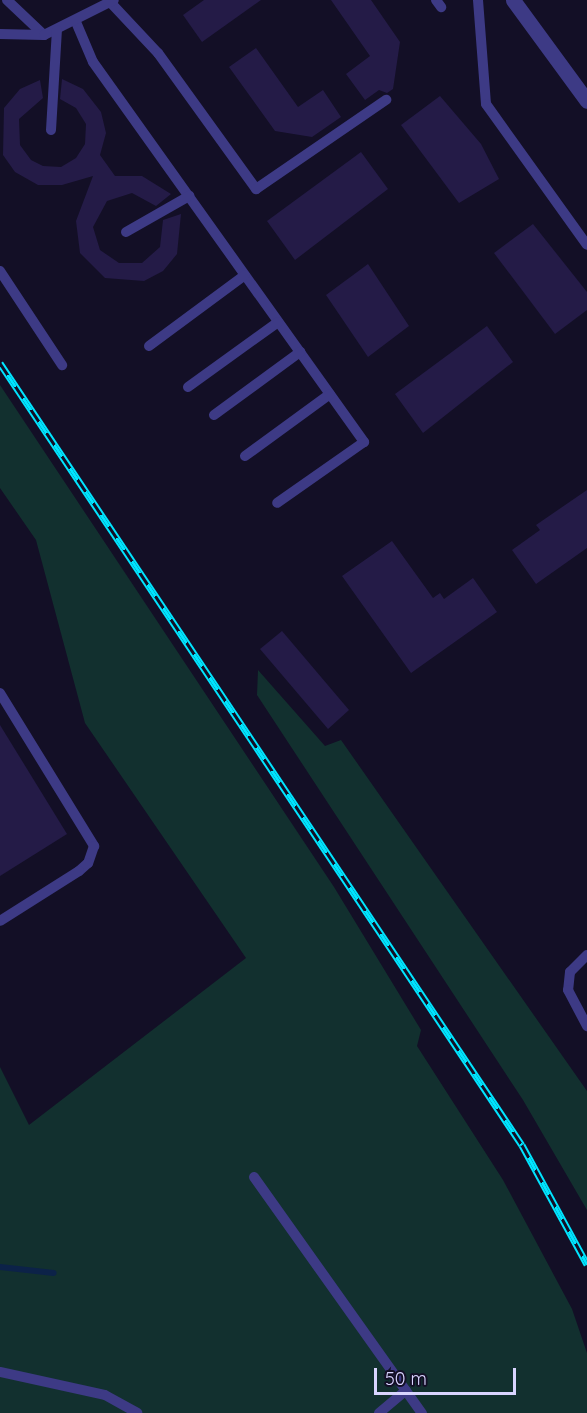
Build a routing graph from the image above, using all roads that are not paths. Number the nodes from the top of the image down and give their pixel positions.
1 (7, 0) edge
2 (478, 0) edge
3 (513, 0) edge
4 (113, 1) edge
5 (76, 22) junction
6 (57, 30) junction
7 (0, 34) edge
8 (44, 35) junction
9 (386, 100) dead end
10 (587, 101) edge
11 (51, 130) dead end
12 (189, 196) junction
13 (126, 232) dead end
14 (587, 245) edge
15 (0, 271) edge
16 (245, 275) junction
17 (278, 322) junction
18 (149, 346) dead end
19 (300, 352) junction
20 (62, 365) dead end
21 (188, 387) dead end
22 (330, 394) junction
23 (214, 415) dead end
24 (245, 456) dead end
25 (277, 503) dead end
26 (0, 693) edge
27 (0, 921) edge
28 (587, 955) edge
29 (587, 1026) edge
30 (254, 1177) dead end
31 (0, 1372) edge
32 (406, 1390) junction
33 (137, 1413) edge
34 (379, 1413) edge
35 (422, 1413) edge

1 - 8 lane
2 - 14 lane
3 - 10 street
4 - 5 lane
4 - 9 lane
5 - 6 lane
5 - 12 lane
6 - 8 lane
6 - 11 lane
7 - 8 lane
12 - 13 lane
12 - 16 lane
15 - 20 lane
16 - 17 lane
16 - 18 lane
17 - 19 lane
17 - 21 lane
19 - 22 lane
19 - 23 lane
22 - 24 lane
22 - 25 lane
26 - 27 lane
28 - 29 lane
30 - 32 lane
31 - 33 lane
32 - 34 lane
32 - 35 lane

